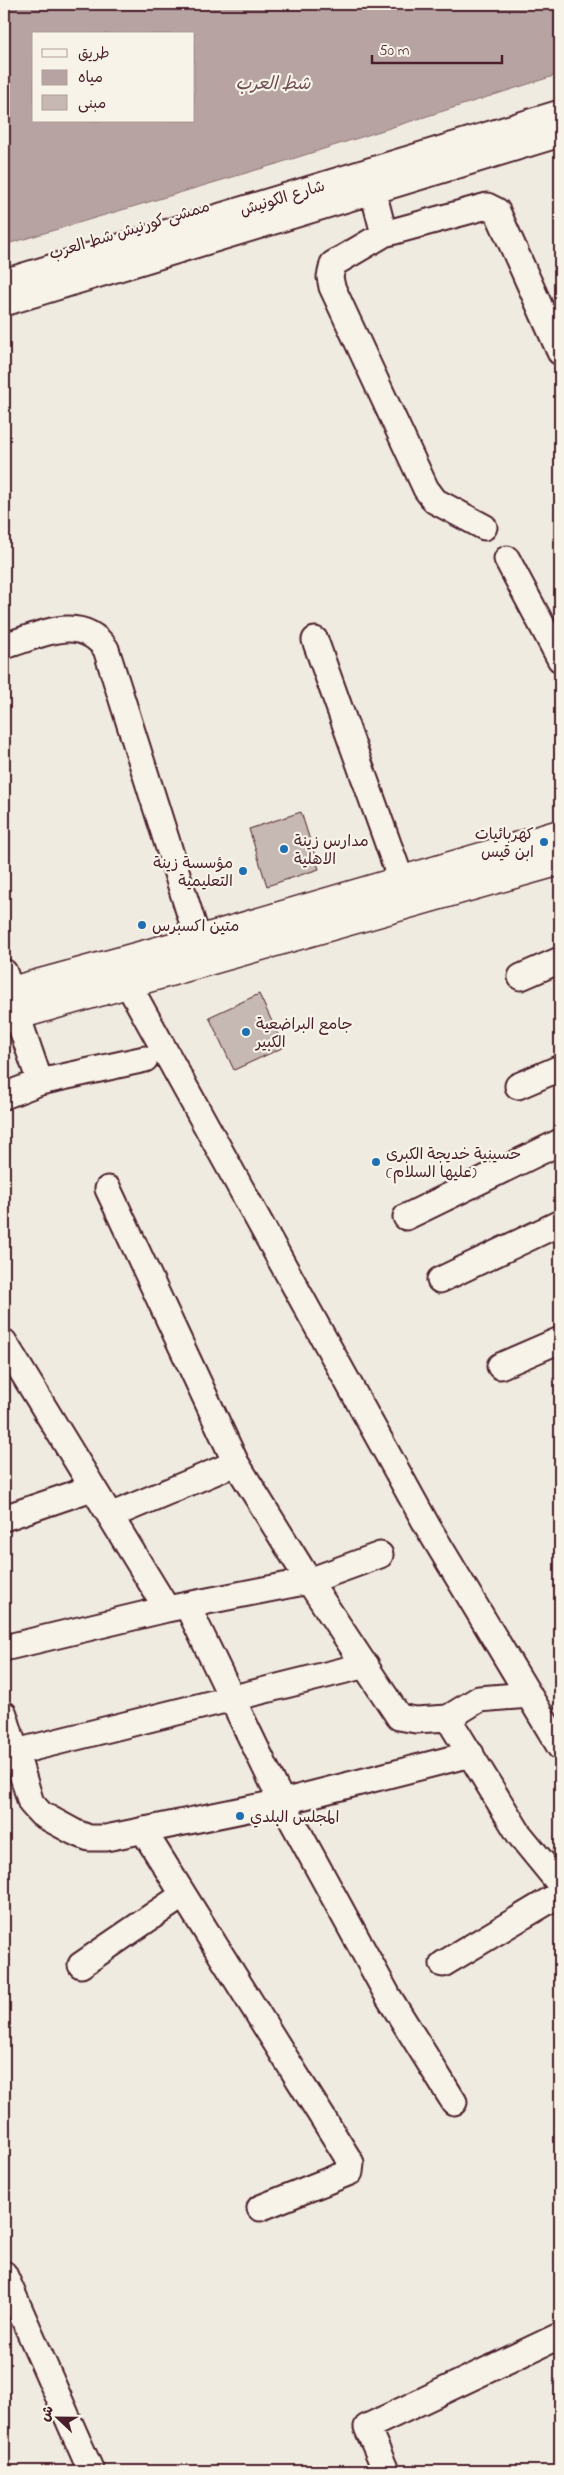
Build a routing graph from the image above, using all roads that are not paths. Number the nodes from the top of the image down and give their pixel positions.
1 (560, 112) edge
2 (514, 113) dead end
3 (560, 134) edge
4 (370, 181) junction
5 (384, 234) junction
6 (4, 267) edge
7 (4, 282) edge
8 (4, 303) edge
9 (560, 352) edge
10 (484, 527) dead end
11 (507, 559) dead end
12 (315, 640) dead end
13 (4, 646) edge
14 (560, 659) edge
15 (560, 834) edge
16 (560, 860) edge
17 (401, 880) junction
18 (198, 940) junction
19 (560, 960) edge
20 (521, 977) dead end
21 (128, 984) junction
22 (8, 998) edge
23 (145, 1059) dead end
24 (560, 1068) edge
25 (40, 1082) junction
26 (518, 1086) dead end
27 (4, 1096) edge
28 (560, 1142) edge
29 (108, 1189) dead end
30 (406, 1217) dead end
31 (560, 1223) edge
32 (440, 1280) dead end
33 (560, 1340) edge
34 (4, 1342) edge
35 (500, 1366) dead end
36 (236, 1462) junction
37 (92, 1488) junction
38 (110, 1516) junction
39 (4, 1518) edge
40 (380, 1555) dead end
41 (309, 1581) junction
42 (177, 1607) junction
43 (4, 1648) edge
44 (366, 1665) junction
45 (529, 1695) junction
46 (232, 1697) junction
47 (4, 1714) edge
48 (448, 1718) junction
49 (560, 1747) edge
50 (16, 1752) junction
51 (471, 1754) junction
52 (282, 1802) junction
53 (143, 1830) junction
54 (560, 1884) edge
55 (182, 1894) junction
56 (560, 1894) edge
57 (443, 1964) dead end
58 (81, 1965) dead end
59 (454, 2102) dead end
60 (260, 2208) dead end
61 (4, 2274) edge
62 (559, 2336) edge
63 (91, 2471) edge
64 (386, 2471) edge

1 - 4 street, شارع الكونيش
2 - 6 street, ممشى كورنيش شط العرب
3 - 4 street, شارع الكونيش
4 - 5 street
4 - 7 street, شارع الكونيش
4 - 8 street, شارع الكونيش
5 - 9 street
5 - 10 street
11 - 14 street
12 - 17 street
13 - 18 street
15 - 17 main road
16 - 21 main road
17 - 18 main road
18 - 22 main road
19 - 20 street
21 - 22 main road
21 - 45 street
22 - 25 street
23 - 25 street
24 - 26 street
25 - 27 street
28 - 30 street
29 - 36 street
31 - 32 street
33 - 35 street
34 - 37 street
36 - 38 street
36 - 41 street
37 - 38 street
37 - 39 street
38 - 42 street
40 - 41 street
41 - 42 street
41 - 44 street
42 - 43 street
42 - 46 street
44 - 46 street
44 - 48 street
45 - 48 street
45 - 49 street
46 - 50 street
46 - 52 street
47 - 50 street
48 - 51 street
50 - 53 street
51 - 52 street
51 - 54 street
52 - 53 street
52 - 59 street
53 - 55 street
55 - 58 street
55 - 60 street
56 - 57 street
61 - 63 street
62 - 64 street

